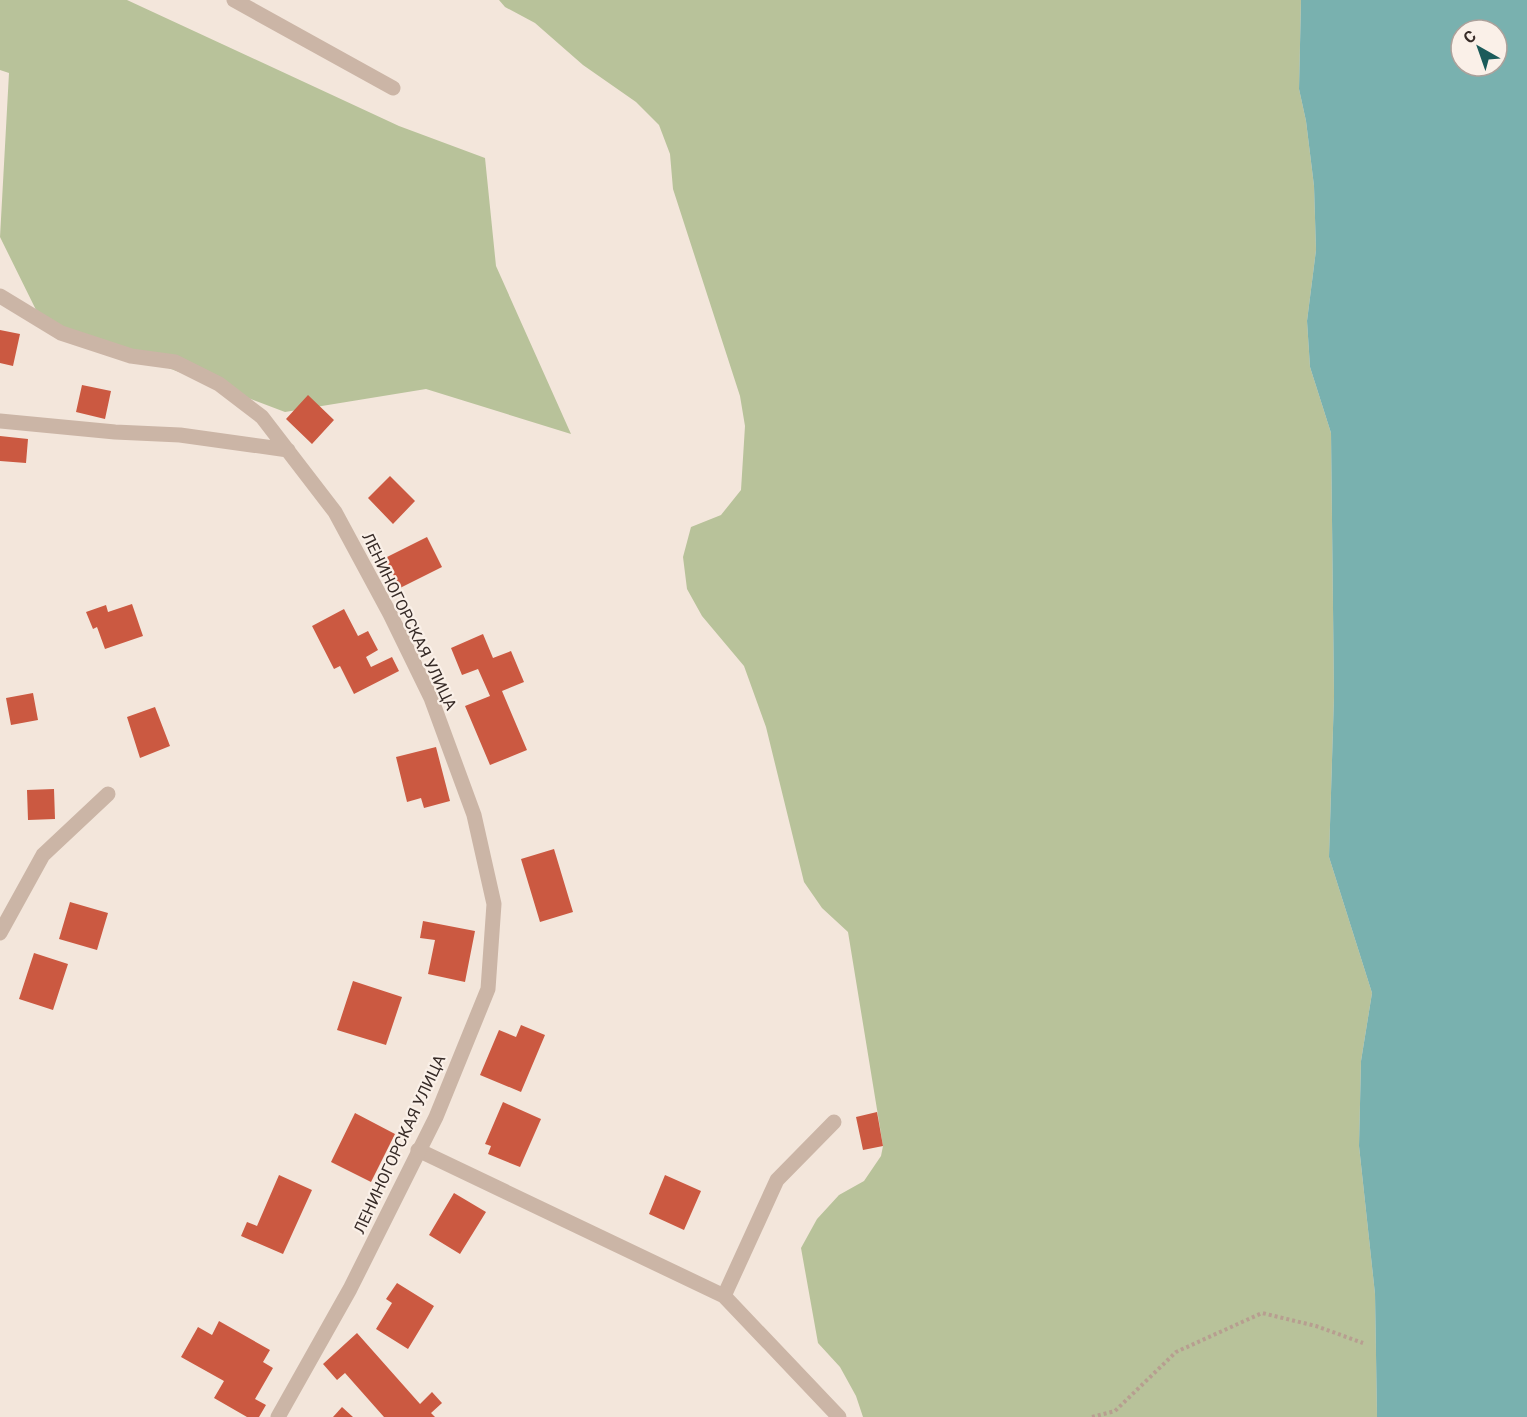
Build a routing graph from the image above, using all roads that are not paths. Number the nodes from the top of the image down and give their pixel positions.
1 (234, 0) edge
2 (393, 88) dead end
3 (0, 296) edge
4 (0, 422) edge
5 (288, 450) junction
6 (108, 794) dead end
7 (0, 933) edge
8 (834, 1122) dead end
9 (418, 1150) junction
10 (724, 1296) junction
11 (278, 1417) edge
12 (839, 1417) edge

1 - 2 street
3 - 5 street, ЛЕНИНОГОРСКАЯ УЛИЦА
4 - 5 street
5 - 9 street, ЛЕНИНОГОРСКАЯ УЛИЦА
6 - 7 street
8 - 10 street
9 - 10 street
9 - 11 street, ЛЕНИНОГОРСКАЯ УЛИЦА
10 - 12 street

